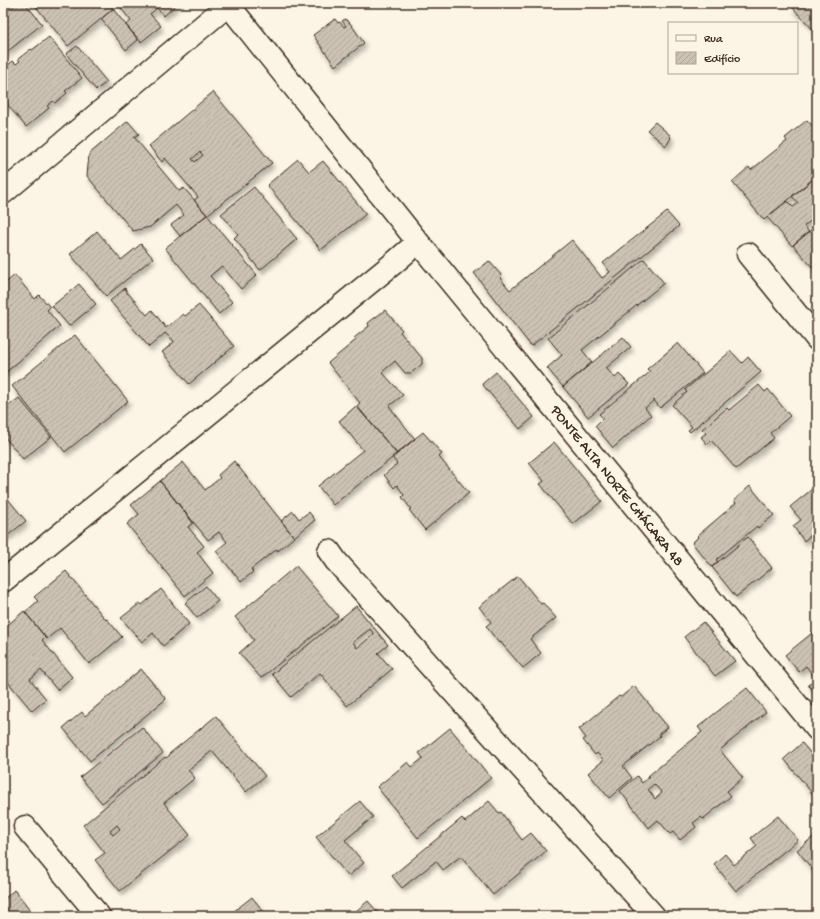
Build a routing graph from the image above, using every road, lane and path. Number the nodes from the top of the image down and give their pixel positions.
1 (227, 4) edge
2 (3, 193) edge
3 (418, 242) junction
4 (748, 254) dead end
5 (817, 339) edge
6 (329, 550) dead end
7 (3, 581) edge
8 (817, 729) edge
9 (25, 827) dead end
10 (99, 916) edge
11 (654, 916) edge

1 - 2 street
1 - 3 street, PONTE ALTA NORTE CHÁCARA 48
3 - 7 street
3 - 8 street, PONTE ALTA NORTE CHÁCARA 48
4 - 5 street
6 - 11 street
9 - 10 street

